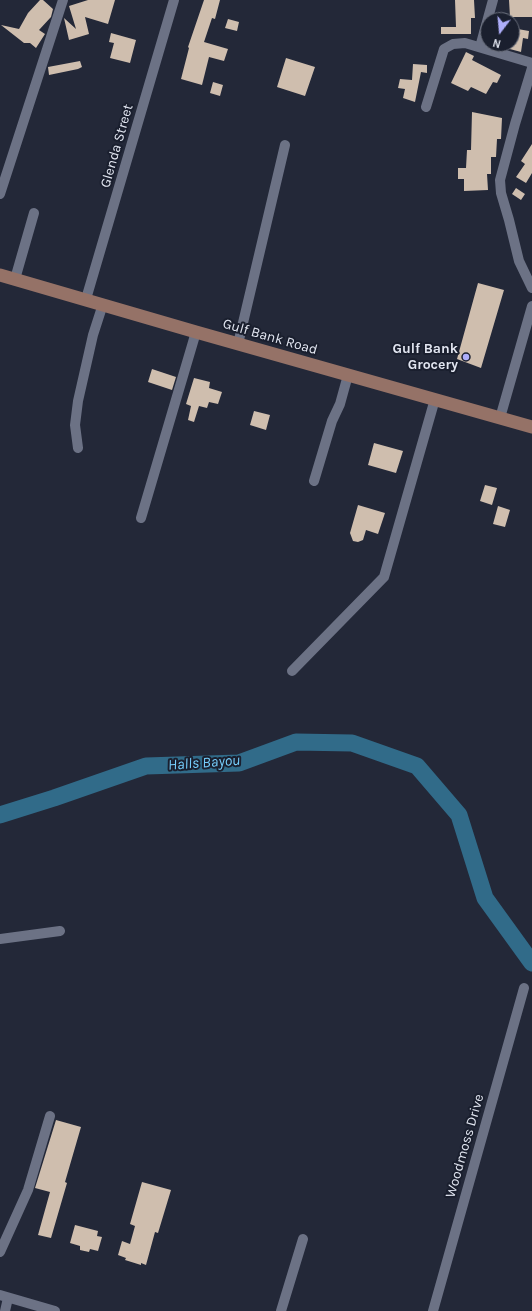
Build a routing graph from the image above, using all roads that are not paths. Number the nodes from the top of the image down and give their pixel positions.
1 (63, 0) edge
2 (174, 0) edge
3 (493, 0) edge
4 (490, 12) edge
5 (480, 47) edge
6 (496, 52) edge
7 (532, 63) edge
8 (532, 68) edge
9 (426, 107) dead end
10 (285, 145) dead end
11 (0, 194) edge
12 (34, 213) dead end
13 (0, 275) edge
14 (15, 279) junction
15 (532, 288) edge
16 (86, 299) junction
17 (103, 304) junction
18 (532, 306) edge
19 (196, 332) junction
20 (238, 344) junction
21 (348, 375) junction
22 (435, 400) junction
23 (500, 418) junction
24 (532, 427) edge
25 (78, 448) dead end
26 (314, 481) dead end
27 (141, 518) dead end
28 (292, 672) dead end
29 (60, 931) dead end
30 (0, 939) edge
31 (524, 988) dead end
32 (50, 1116) dead end
33 (303, 1239) dead end
34 (0, 1252) edge
35 (4, 1297) edge
36 (5, 1311) edge
37 (55, 1311) edge
38 (281, 1311) edge
39 (433, 1311) edge

1 - 11 street
2 - 16 street, Glenda Street
3 - 4 street
5 - 9 street
6 - 7 street
8 - 15 street
10 - 20 street
12 - 14 street
13 - 14 main road, Gulf Bank Road
14 - 16 main road, Gulf Bank Road
16 - 17 main road, Gulf Bank Road
17 - 19 main road, Gulf Bank Road
17 - 25 street
18 - 23 street
19 - 20 main road, Gulf Bank Road
19 - 27 street
20 - 21 main road, Gulf Bank Road
21 - 22 main road, Gulf Bank Road
21 - 26 street
22 - 23 main road, Gulf Bank Road
22 - 28 street
23 - 24 main road, Gulf Bank Road
29 - 30 street
31 - 39 street, Woodmoss Drive
32 - 34 street
33 - 38 street
35 - 36 street
35 - 37 street

